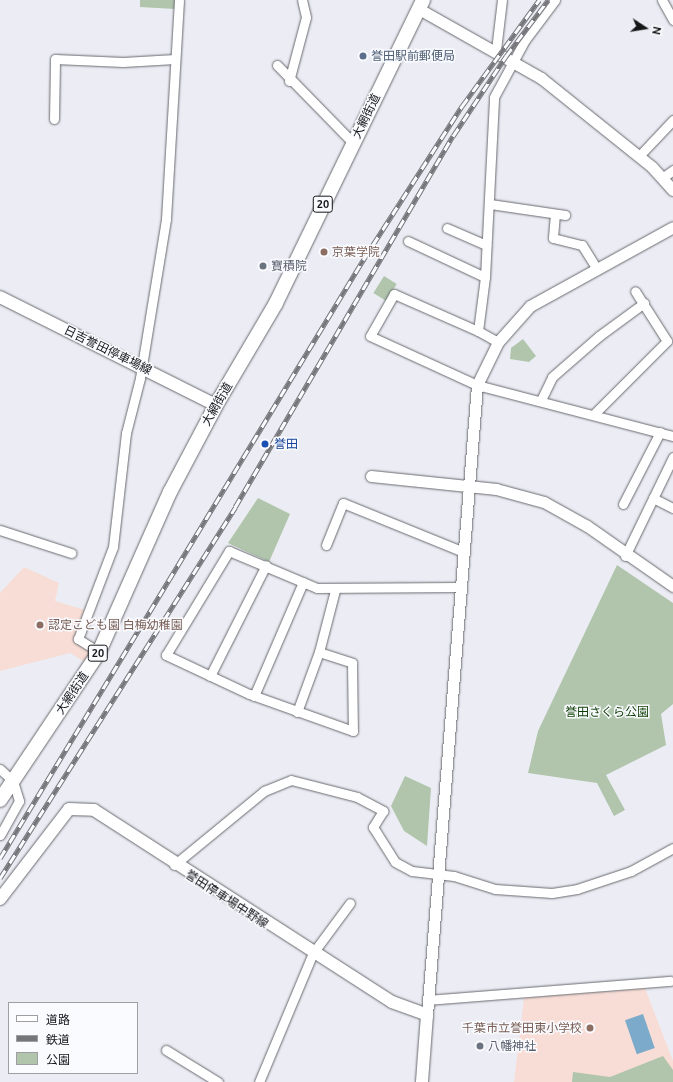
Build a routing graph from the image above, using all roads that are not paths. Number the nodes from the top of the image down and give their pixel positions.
1 (179, 0) edge
2 (302, 0) edge
3 (502, 0) edge
4 (555, 0) edge
5 (662, 0) edge
6 (421, 4) edge
7 (673, 20) edge
8 (496, 50) junction
9 (175, 59) junction
10 (514, 60) junction
11 (277, 65) dead end
12 (289, 81) junction
13 (54, 119) dead end
14 (673, 120) edge
15 (352, 144) junction
16 (638, 156) junction
17 (673, 170) edge
18 (662, 178) junction
19 (673, 190) edge
20 (490, 204) junction
21 (555, 214) junction
22 (565, 215) dead end
23 (673, 227) edge
24 (447, 228) dead end
25 (408, 241) dead end
26 (486, 244) junction
27 (596, 267) junction
28 (485, 277) junction
29 (635, 291) dead end
30 (0, 297) edge
31 (644, 304) junction
32 (478, 331) junction
33 (498, 342) junction
34 (141, 366) junction
35 (477, 385) junction
36 (541, 400) junction
37 (216, 405) junction
38 (595, 414) junction
39 (660, 432) junction
40 (672, 434) edge
41 (673, 457) edge
42 (371, 476) dead end
43 (468, 486) junction
44 (653, 498) junction
45 (624, 504) dead end
46 (673, 508) edge
47 (0, 530) edge
48 (326, 545) dead end
49 (461, 551) junction
50 (71, 553) dead end
51 (625, 556) junction
52 (266, 565) junction
53 (303, 582) junction
54 (673, 586) edge
55 (459, 587) junction
56 (335, 590) junction
57 (99, 652) junction
58 (319, 652) junction
59 (210, 676) junction
60 (254, 696) junction
61 (297, 712) junction
62 (0, 770) edge
63 (13, 781) junction
64 (0, 800) edge
65 (0, 835) edge
66 (673, 848) edge
67 (174, 865) junction
68 (439, 872) junction
69 (0, 899) edge
70 (350, 903) dead end
71 (313, 953) junction
72 (670, 981) dead end
73 (428, 1000) junction
74 (427, 1015) junction
75 (166, 1050) dead end
76 (218, 1082) edge
77 (259, 1082) edge
78 (422, 1082) edge

1 - 9 street
2 - 12 street
3 - 8 street
4 - 10 street
5 - 7 street
6 - 8 street
6 - 15 main road, 大網街道 / 20
8 - 10 street
9 - 13 street
9 - 34 street
10 - 16 street
10 - 20 street
11 - 12 street
12 - 15 street
14 - 16 street
15 - 37 main road, 大網街道 / 20
16 - 18 street
17 - 18 street
18 - 19 street
20 - 21 street
20 - 26 street
21 - 22 street
21 - 27 street
23 - 27 street
24 - 26 street
25 - 28 street
26 - 28 street
27 - 33 street
28 - 32 street
29 - 31 street
30 - 34 main road, 日吉誉田停車場線
31 - 36 street
31 - 38 street
32 - 33 street
32 - 35 street
33 - 35 street
34 - 37 main road, 日吉誉田停車場線
34 - 57 street
35 - 36 street
35 - 43 street
36 - 38 street
37 - 57 main road, 大網街道 / 20
38 - 39 street
39 - 40 street
39 - 45 street
41 - 44 street
42 - 43 street
43 - 49 street
43 - 51 street
44 - 46 street
44 - 51 street
47 - 50 street
48 - 49 street
49 - 55 street
51 - 54 street
52 - 53 street
52 - 59 street
52 - 59 street
53 - 56 street
53 - 60 street
55 - 56 street
55 - 68 street
56 - 58 street
57 - 63 main road, 大網街道 / 20
58 - 61 street
58 - 61 street
59 - 60 street
60 - 61 street
62 - 63 street
63 - 64 main road, 大網街道 / 20
63 - 65 street
66 - 68 street
67 - 68 street
67 - 69 main road, 誉田停車場中野線
67 - 71 main road, 誉田停車場中野線
68 - 73 street
70 - 71 street
71 - 74 main road, 誉田停車場中野線
71 - 77 street
72 - 73 street
73 - 74 street
74 - 78 main road
75 - 76 street

